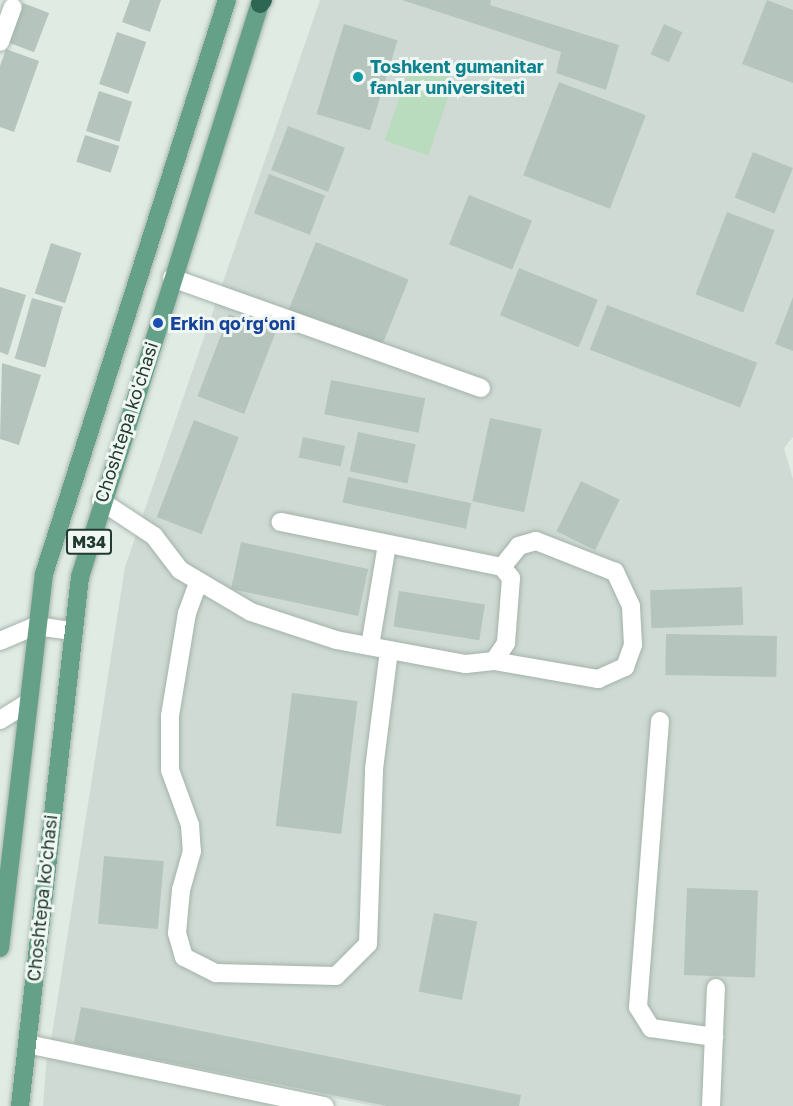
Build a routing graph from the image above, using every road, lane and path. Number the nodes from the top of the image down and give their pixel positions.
1 (227, 0) edge
2 (261, 1) edge
3 (13, 7) dead end
4 (0, 42) edge
5 (172, 278) junction
6 (481, 388) dead end
7 (101, 501) junction
8 (281, 522) dead end
9 (387, 544) junction
10 (502, 567) junction
11 (198, 583) junction
12 (36, 626) junction
13 (71, 631) junction
14 (0, 641) edge
15 (370, 646) junction
16 (389, 650) junction
17 (494, 661) junction
18 (27, 702) junction
19 (0, 720) edge
20 (660, 721) dead end
21 (0, 948) edge
22 (716, 988) dead end
23 (714, 1037) junction
24 (27, 1044) junction
25 (20, 1106) edge
26 (325, 1106) edge
27 (711, 1106) edge

1 - 12 main road, Choshtepa ko'chasi / M34
2 - 5 main road, Choshtepa ko'chasi / M34
3 - 4 street
5 - 6 street
5 - 7 main road, Choshtepa ko'chasi / M34
7 - 11 street
7 - 13 main road, Choshtepa ko'chasi / M34
8 - 9 street
9 - 10 street
9 - 15 street
10 - 17 street
10 - 17 street
11 - 15 street
11 - 16 street
12 - 13 street
12 - 14 street
12 - 18 main road, Choshtepa ko'chasi / M34
13 - 24 main road, Choshtepa ko'chasi / M34
15 - 16 street
16 - 17 street
18 - 19 street
18 - 21 main road, Choshtepa ko'chasi / M34
20 - 23 street
22 - 23 street
23 - 27 street
24 - 25 main road, Choshtepa ko'chasi / M34
24 - 26 street

